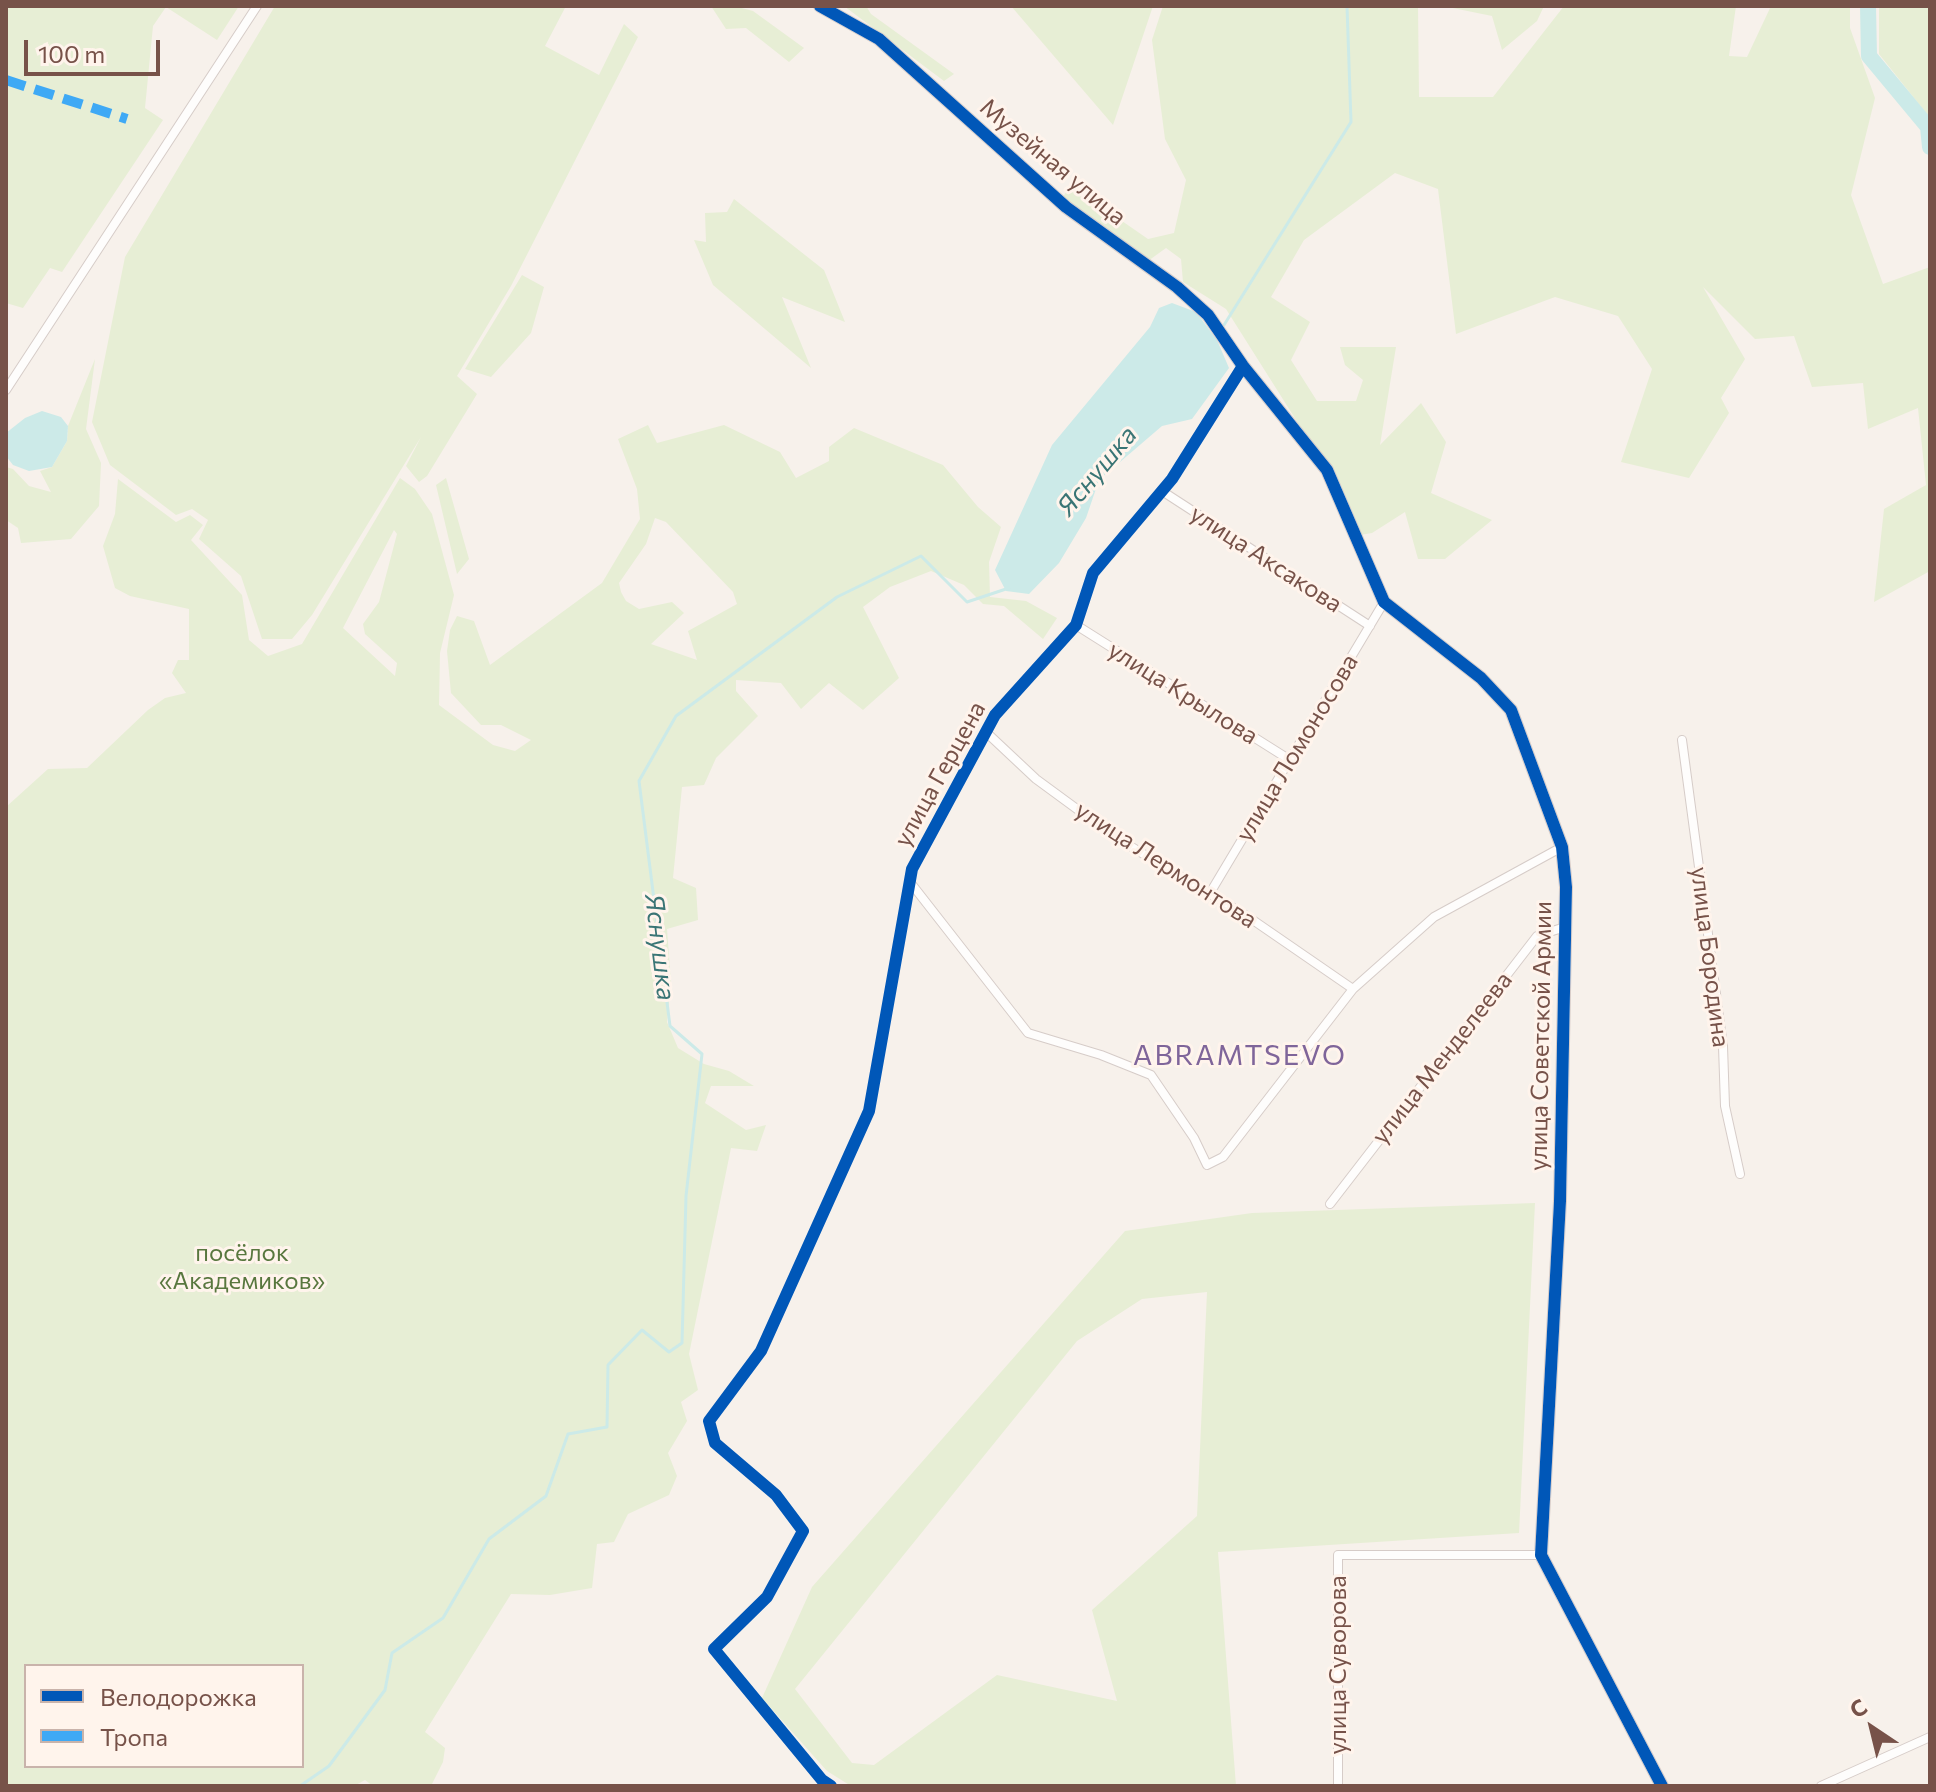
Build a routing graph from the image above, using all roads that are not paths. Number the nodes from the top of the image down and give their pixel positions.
1 (257, 6) edge
2 (820, 6) edge
3 (1243, 366) junction
4 (6, 390) edge
5 (1162, 491) junction
6 (1384, 602) junction
7 (1076, 625) junction
8 (1370, 626) junction
9 (987, 733) junction
10 (1682, 740) dead end
11 (1290, 760) junction
12 (1562, 847) junction
13 (910, 882) junction
14 (1210, 893) junction
15 (1565, 927) junction
16 (1353, 989) junction
17 (1740, 1174) dead end
18 (1330, 1204) dead end
19 (1541, 1555) junction
20 (1930, 1737) edge
21 (831, 1786) edge
22 (1338, 1786) edge
23 (1662, 1786) edge
24 (1821, 1786) edge

1 - 4 street
2 - 3 street, Музейная улица
3 - 5 street, улица Герцена
3 - 6 street, улица Советской Армии
5 - 7 street, улица Герцена
5 - 8 street, улица Аксакова
6 - 8 street, улица Ломоносова
6 - 12 street, улица Советской Армии
7 - 9 street, улица Герцена
7 - 11 street, улица Крылова
8 - 11 street, улица Ломоносова
9 - 13 street, улица Герцена
9 - 14 street, улица Лермонтова
10 - 17 street, улица Бородина
11 - 14 street, улица Ломоносова
12 - 15 street, улица Советской Армии
12 - 16 street
13 - 16 street
13 - 21 street, улица Герцена
14 - 16 street, улица Лермонтова
15 - 18 street, улица Менделеева
15 - 19 street, улица Советской Армии
19 - 22 street, улица Суворова
19 - 23 street
20 - 24 street

